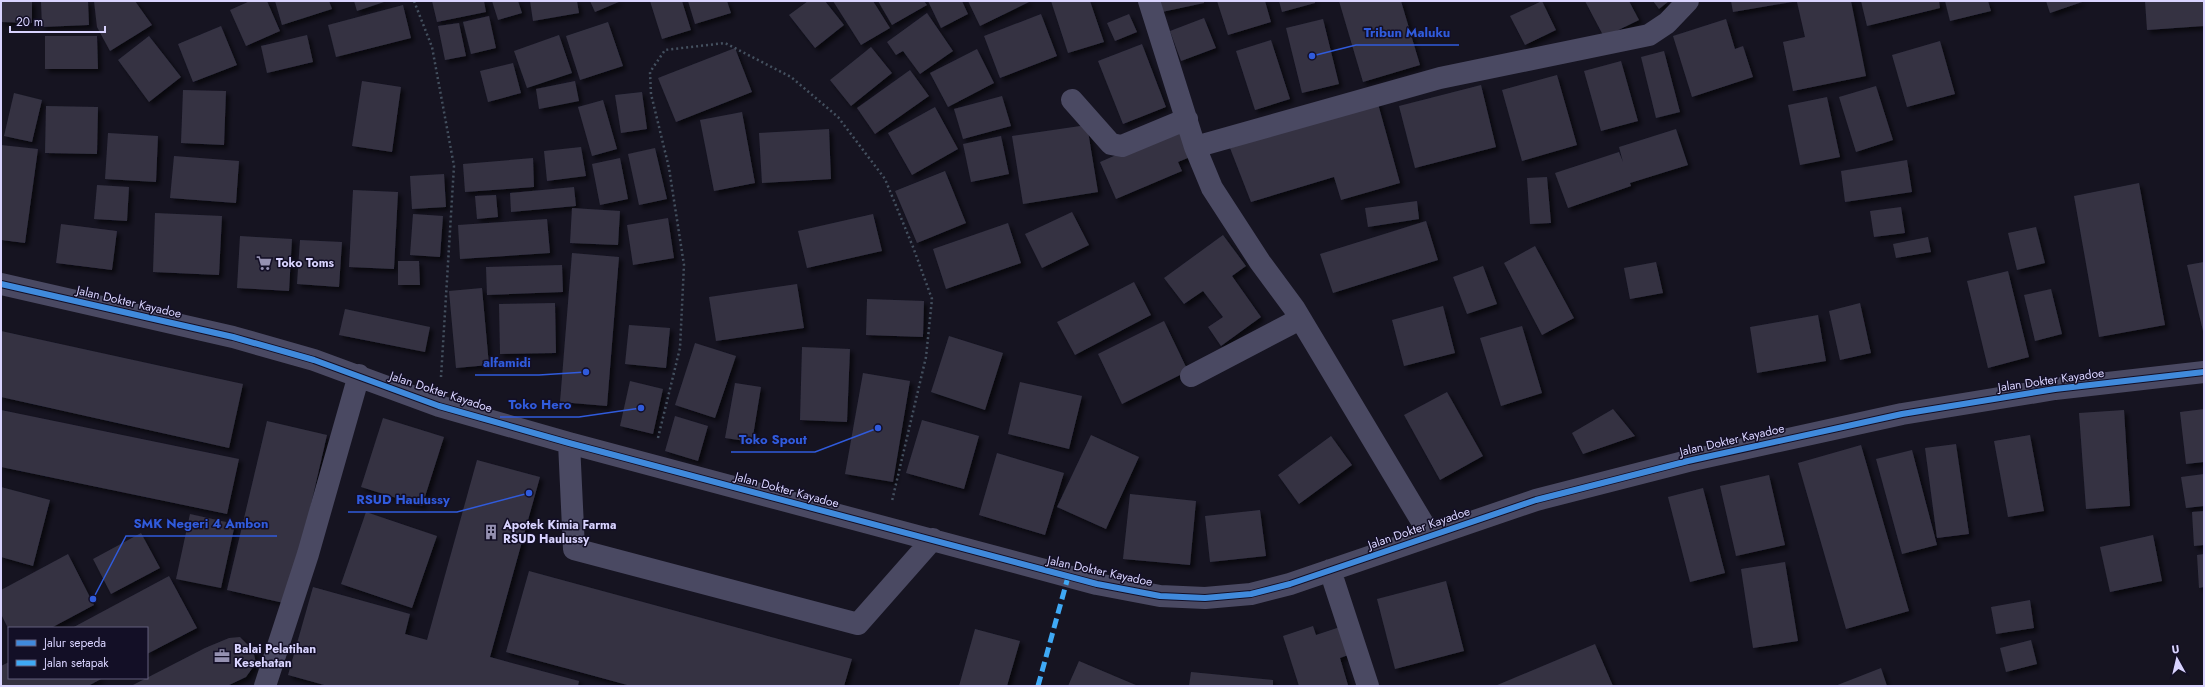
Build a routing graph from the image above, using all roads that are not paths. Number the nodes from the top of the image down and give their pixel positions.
1 (1149, 1) edge
2 (1688, 1) edge
3 (1072, 100) dead end
4 (1187, 119) junction
5 (1195, 147) junction
6 (1, 284) edge
7 (1300, 319) junction
8 (2204, 372) edge
9 (359, 375) junction
10 (1191, 376) dead end
11 (569, 443) junction
12 (1430, 535) junction
13 (933, 539) junction
14 (1330, 570) junction
15 (265, 686) edge
16 (1368, 686) edge

1 - 4 street
2 - 5 street
3 - 4 street
4 - 5 street
5 - 7 street
6 - 9 street, Jalan Dokter Kayadoe
7 - 10 street
7 - 12 street
8 - 12 street, Jalan Dokter Kayadoe
9 - 11 street, Jalan Dokter Kayadoe
9 - 15 street
11 - 13 street, Jalan Dokter Kayadoe
11 - 13 street
12 - 14 street, Jalan Dokter Kayadoe
13 - 14 street, Jalan Dokter Kayadoe
14 - 16 street

